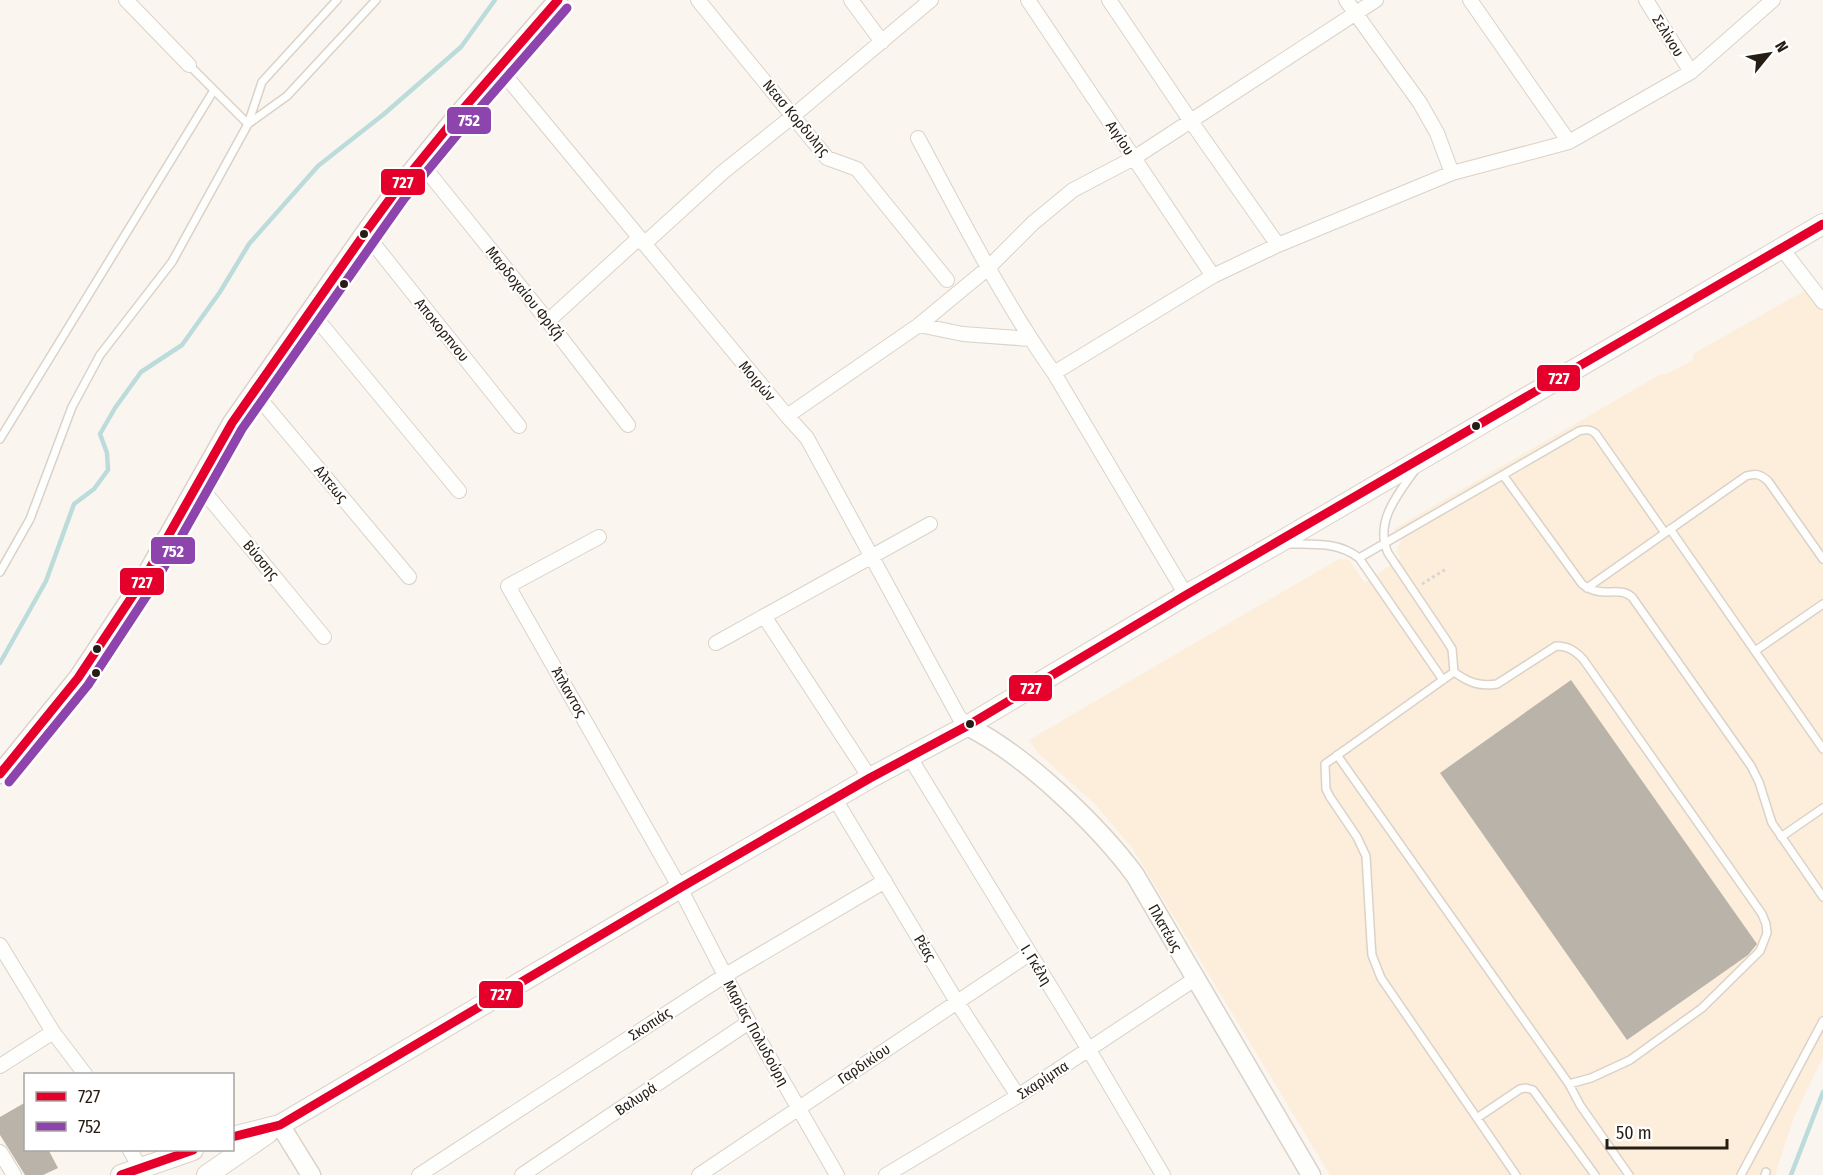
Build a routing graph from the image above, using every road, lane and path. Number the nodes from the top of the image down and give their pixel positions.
1 (126, 0) edge
2 (337, 0) edge
3 (376, 0) edge
4 (558, 0) edge
5 (698, 0) edge
6 (851, 0) edge
7 (931, 0) edge
8 (1028, 0) edge
9 (1109, 0) edge
10 (1346, 0) edge
11 (1376, 0) edge
12 (1470, 0) edge
13 (1646, 0) edge
14 (1773, 0) edge
15 (1354, 12) junction
16 (882, 42) junction
17 (189, 65) joint
18 (499, 68) junction
19 (1691, 72) junction
20 (213, 90) junction
21 (793, 116) junction
22 (1190, 120) junction
23 (248, 124) junction
24 (918, 138) dead end
25 (1569, 142) junction
26 (1134, 158) junction
27 (420, 162) junction
28 (1452, 173) junction
29 (1823, 224) edge
30 (365, 233) junction
31 (642, 241) junction
32 (1278, 245) junction
33 (1783, 250) junction
34 (988, 268) junction
35 (1213, 276) junction
36 (947, 280) dead end
37 (1823, 302) edge
38 (311, 312) junction
39 (548, 321) junction
40 (919, 326) junction
41 (1030, 339) junction
42 (1054, 373) junction
43 (254, 392) junction
44 (787, 416) junction
45 (628, 425) dead end
46 (519, 426) dead end
47 (0, 439) edge
48 (1424, 457) junction
49 (1503, 475) junction
50 (197, 483) junction
51 (459, 491) dead end
52 (930, 524) dead end
53 (1667, 531) junction
54 (599, 537) dead end
55 (1278, 543) junction
56 (1383, 544) junction
57 (871, 556) junction
58 (1359, 558) junction
59 (1823, 559) edge
60 (1446, 569) dead end
61 (0, 572) edge
62 (409, 577) dead end
63 (1587, 588) junction
64 (1412, 589) junction
65 (1186, 595) junction
66 (1823, 604) edge
67 (764, 616) junction
68 (324, 637) dead end
69 (717, 644) dead end
70 (1755, 651) junction
71 (1454, 672) junction
72 (1443, 680) junction
73 (967, 726) junction
74 (1823, 749) edge
75 (1337, 755) junction
76 (909, 756) junction
77 (0, 774) edge
78 (870, 778) junction
79 (835, 799) junction
80 (1823, 808) edge
81 (1782, 837) junction
82 (885, 881) junction
83 (680, 888) junction
84 (1823, 897) edge
85 (0, 945) edge
86 (1029, 954) junction
87 (724, 976) junction
88 (1196, 979) junction
89 (957, 1002) junction
90 (1823, 1021) edge
91 (749, 1022) junction
92 (53, 1032) junction
93 (1089, 1050) junction
94 (0, 1066) edge
95 (84, 1073) edge
96 (1569, 1084) junction
97 (1018, 1096) junction
98 (798, 1109) junction
99 (1477, 1119) junction
100 (280, 1125) junction
101 (234, 1136) edge
102 (131, 1151) edge
103 (187, 1151) edge
104 (0, 1152) edge
105 (140, 1168) junction
106 (14, 1175) edge
107 (121, 1175) edge
108 (207, 1175) edge
109 (311, 1175) edge
110 (419, 1175) edge
111 (522, 1175) edge
112 (699, 1175) edge
113 (837, 1175) edge
114 (886, 1175) edge
115 (1163, 1175) edge
116 (1311, 1175) edge
117 (1516, 1175) edge
118 (1595, 1175) edge
119 (1629, 1175) edge
120 (1741, 1175) edge

1 - 17 street
2 - 23 lane
3 - 23 lane
4 - 18 street
5 - 21 street, Νεασ Κορδυλης
6 - 16 street
7 - 16 street
8 - 26 street, Αιγίου
9 - 22 street
10 - 15 street
11 - 15 street
12 - 25 street
13 - 19 street, Σελίνου
14 - 19 street
15 - 22 street
15 - 28 street
16 - 21 street
17 - 20 lane
18 - 27 street
18 - 31 street, Μοιρών
19 - 25 street
20 - 23 lane
20 - 47 lane
21 - 31 street
21 - 36 street, Νεασ Κορδυλης
22 - 26 street
22 - 32 street
23 - 61 lane
24 - 34 street
25 - 28 street
26 - 34 street
26 - 35 street, Αιγίου
27 - 30 street
27 - 39 street, Μαρδοχαίου Φριζή
28 - 32 street
29 - 33 main road
30 - 38 street
30 - 46 street, Αποκορπνου
31 - 39 street
31 - 44 street, Μοιρών
32 - 35 street
33 - 37 street
33 - 48 main road
34 - 40 street
34 - 41 street
35 - 42 street
38 - 43 street
38 - 51 street
39 - 45 street, Μαρδοχαίου Φριζή
40 - 41 street
40 - 44 street
41 - 42 street
42 - 65 street
43 - 50 street
43 - 62 street, Αλτεως
44 - 57 street, Μοιρών
48 - 55 main road
48 - 56 lane
49 - 53 lane
49 - 56 lane
49 - 63 lane
50 - 68 street, Βύσσης
50 - 77 street
52 - 57 street
53 - 59 lane
53 - 63 lane
53 - 70 lane
54 - 83 street, Άτλαντος
55 - 58 lane
55 - 65 main road
56 - 58 lane
56 - 64 lane
57 - 67 street
57 - 73 street, Μοιρών
58 - 72 lane
60 - 64 path
63 - 81 lane
64 - 71 lane
65 - 73 main road
66 - 70 lane
67 - 69 street
67 - 78 street
70 - 74 lane
71 - 72 lane
71 - 96 lane
72 - 75 lane
73 - 76 main road
73 - 88 street, Πλατέως
75 - 96 lane
75 - 99 lane
76 - 78 main road
76 - 86 street, Ι. Γκέλη
78 - 79 main road
79 - 82 street, Ρέας
79 - 83 main road
80 - 81 lane
81 - 84 lane
82 - 87 street, Σκοπιάς
82 - 89 street, Ρέας
83 - 87 street, Μαρίας Πολυδούρη
83 - 100 main road
85 - 92 street
86 - 89 street, Γαρδικίου
86 - 93 street, Ι. Γκέλη
87 - 91 street, Μαρίας Πολυδούρη
87 - 110 street, Σκοπιάς
88 - 93 street, Σκαρίμπα
88 - 116 street, Πλατέως
89 - 97 street, Ρέας
89 - 98 street, Γαρδικίου
90 - 120 lane
91 - 98 street, Μαρίας Πολυδούρη
91 - 111 street, Βαλυρά
92 - 94 street
92 - 95 street
93 - 97 street, Σκαρίμπα
93 - 115 street, Ι. Γκέλη
96 - 119 lane
97 - 114 street, Σκαρίμπα
98 - 112 street, Γαρδικίου
98 - 113 street, Μαρίας Πολυδούρη
99 - 117 lane
99 - 118 lane
100 - 101 main road
100 - 108 main road
100 - 109 street
102 - 105 street
103 - 105 main road
104 - 106 street
105 - 107 main road

